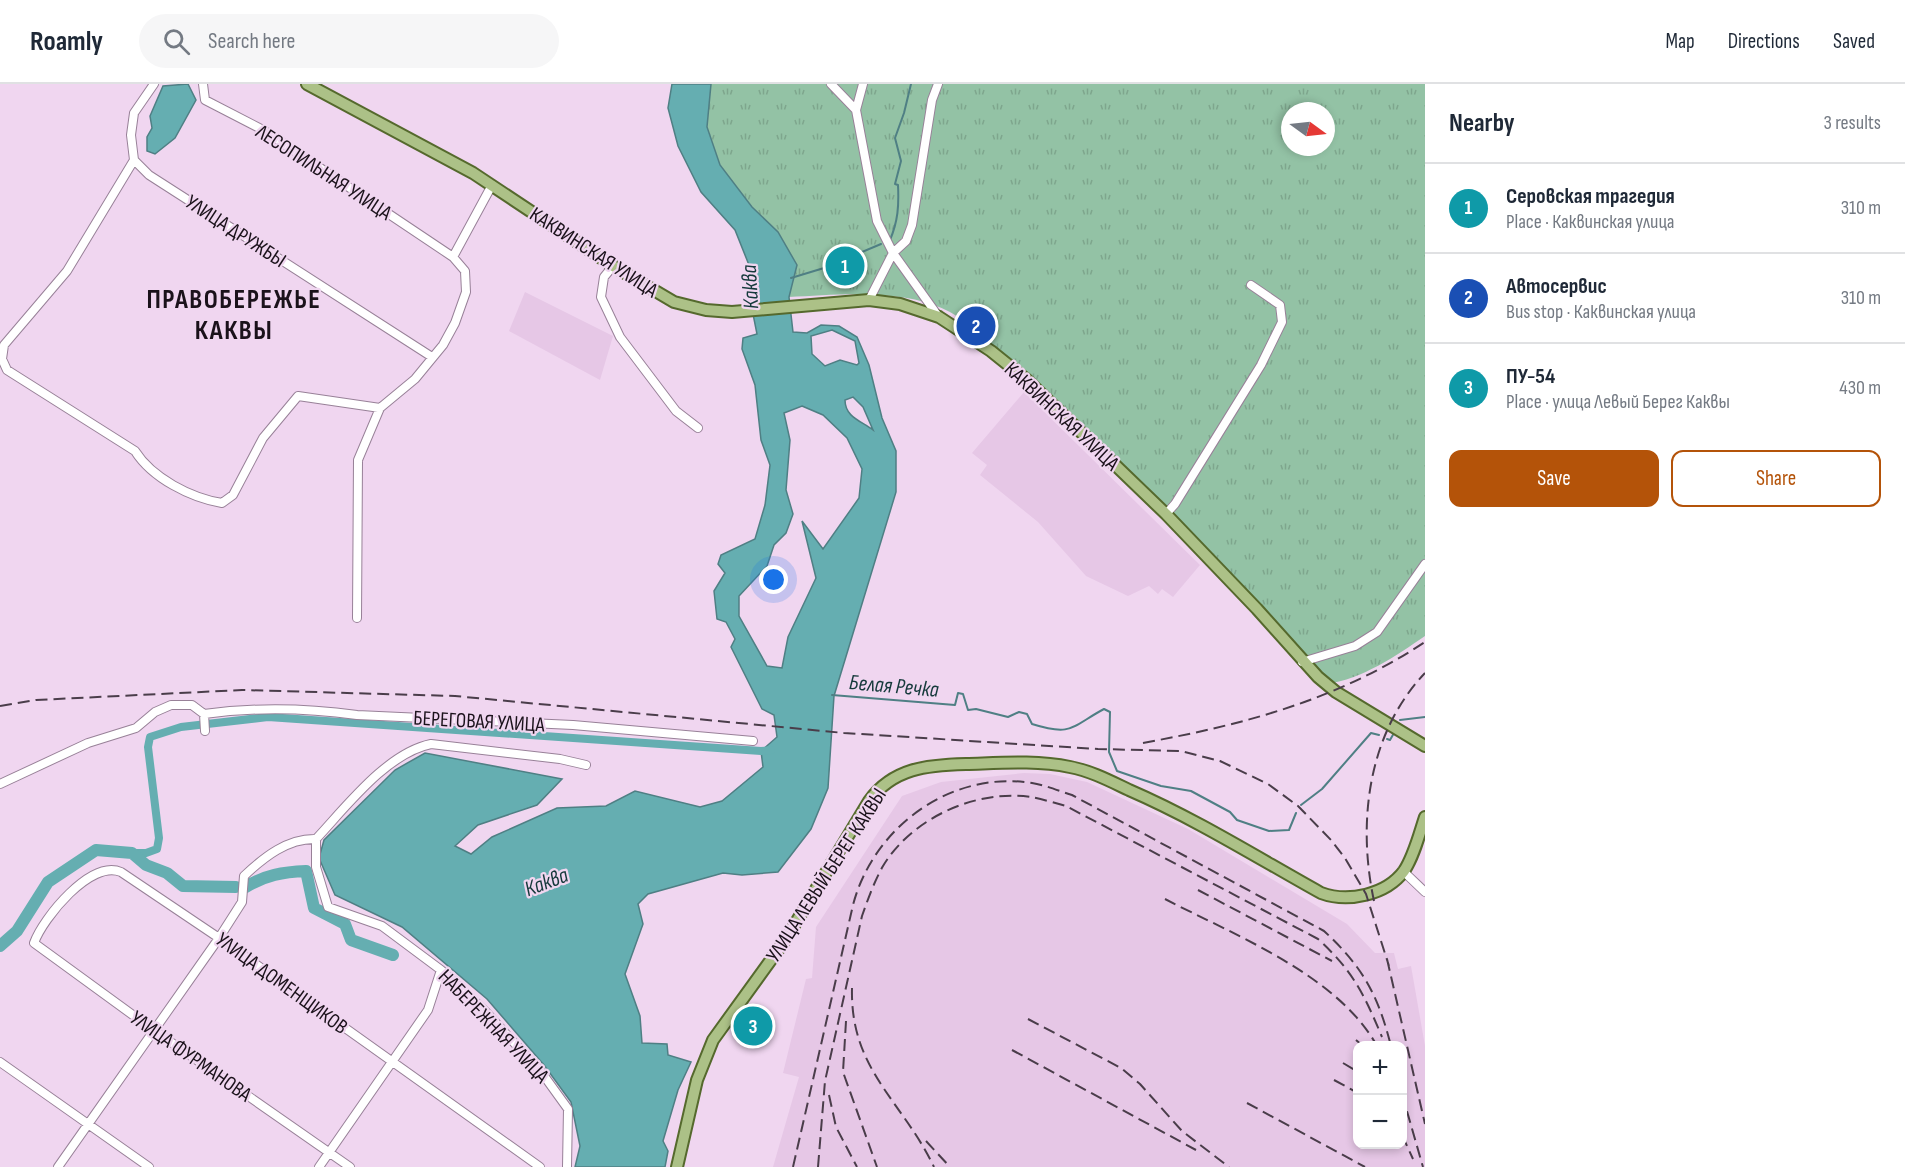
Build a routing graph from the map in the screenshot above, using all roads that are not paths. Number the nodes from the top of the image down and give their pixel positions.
1 (154, 84) edge
2 (203, 84) edge
3 (308, 84) edge
4 (831, 84) edge
5 (863, 84) edge
6 (938, 84) edge
7 (856, 110) junction
8 (134, 160) junction
9 (492, 185) junction
10 (893, 253) junction
11 (453, 257) junction
12 (613, 266) junction
13 (1251, 285) dead end
14 (869, 300) junction
15 (939, 317) junction
16 (432, 357) junction
17 (380, 408) junction
18 (698, 428) dead end
19 (1166, 514) junction
20 (1425, 564) edge
21 (357, 618) dead end
22 (1302, 662) junction
23 (204, 714) junction
24 (205, 731) dead end
25 (753, 741) dead end
26 (1425, 746) edge
27 (586, 765) dead end
28 (0, 784) edge
29 (1425, 818) edge
30 (316, 839) junction
31 (1403, 872) junction
32 (1425, 891) edge
33 (219, 938) junction
34 (34, 943) joint
35 (441, 970) junction
36 (152, 1029) junction
37 (0, 1062) edge
38 (391, 1062) junction
39 (87, 1124) junction
40 (329, 1152) junction
41 (58, 1167) edge
42 (149, 1167) edge
43 (319, 1167) edge
44 (350, 1167) edge
45 (540, 1167) edge
46 (567, 1167) edge
47 (677, 1167) edge

1 - 8 street
2 - 11 street, ЛЕСОПИЛЬНАЯ УЛИЦА
3 - 9 main road, КАКВИНСКАЯ УЛИЦА
4 - 7 street
5 - 7 street
6 - 10 street
7 - 10 street
8 - 16 street, УЛИЦА ДРУЖБЫ
8 - 17 street
9 - 11 street
9 - 12 main road, КАКВИНСКАЯ УЛИЦА
10 - 14 street
10 - 15 street
11 - 16 street
12 - 14 main road, КАКВИНСКАЯ УЛИЦА
12 - 18 street
13 - 19 street
14 - 15 main road, КАКВИНСКАЯ УЛИЦА
15 - 19 main road, КАКВИНСКАЯ УЛИЦА
16 - 17 street
17 - 21 street
19 - 22 main road, КАКВИНСКАЯ УЛИЦА
20 - 22 street
22 - 26 main road, КАКВИНСКАЯ УЛИЦА
23 - 24 street
23 - 25 street, БЕРЕГОВАЯ УЛИЦА
23 - 28 street
27 - 30 street
29 - 31 main road
30 - 33 street
30 - 35 street, НАБЕРЕЖНАЯ УЛИЦА
31 - 32 street
31 - 47 main road, УЛИЦА ЛЕВЫЙ БЕРЕГ КАКВЫ
33 - 34 street, УЛИЦА ДОМЕНЩИКОВ
33 - 36 street
33 - 38 street, УЛИЦА ДОМЕНЩИКОВ
34 - 36 street, УЛИЦА ФУРМАНОВА
35 - 38 street
35 - 46 street, НАБЕРЕЖНАЯ УЛИЦА
36 - 39 street
36 - 40 street, УЛИЦА ФУРМАНОВА
37 - 39 street
38 - 40 street
38 - 45 street, УЛИЦА ДОМЕНЩИКОВ
39 - 41 street
39 - 42 street
40 - 43 street
40 - 44 street, УЛИЦА ФУРМАНОВА

